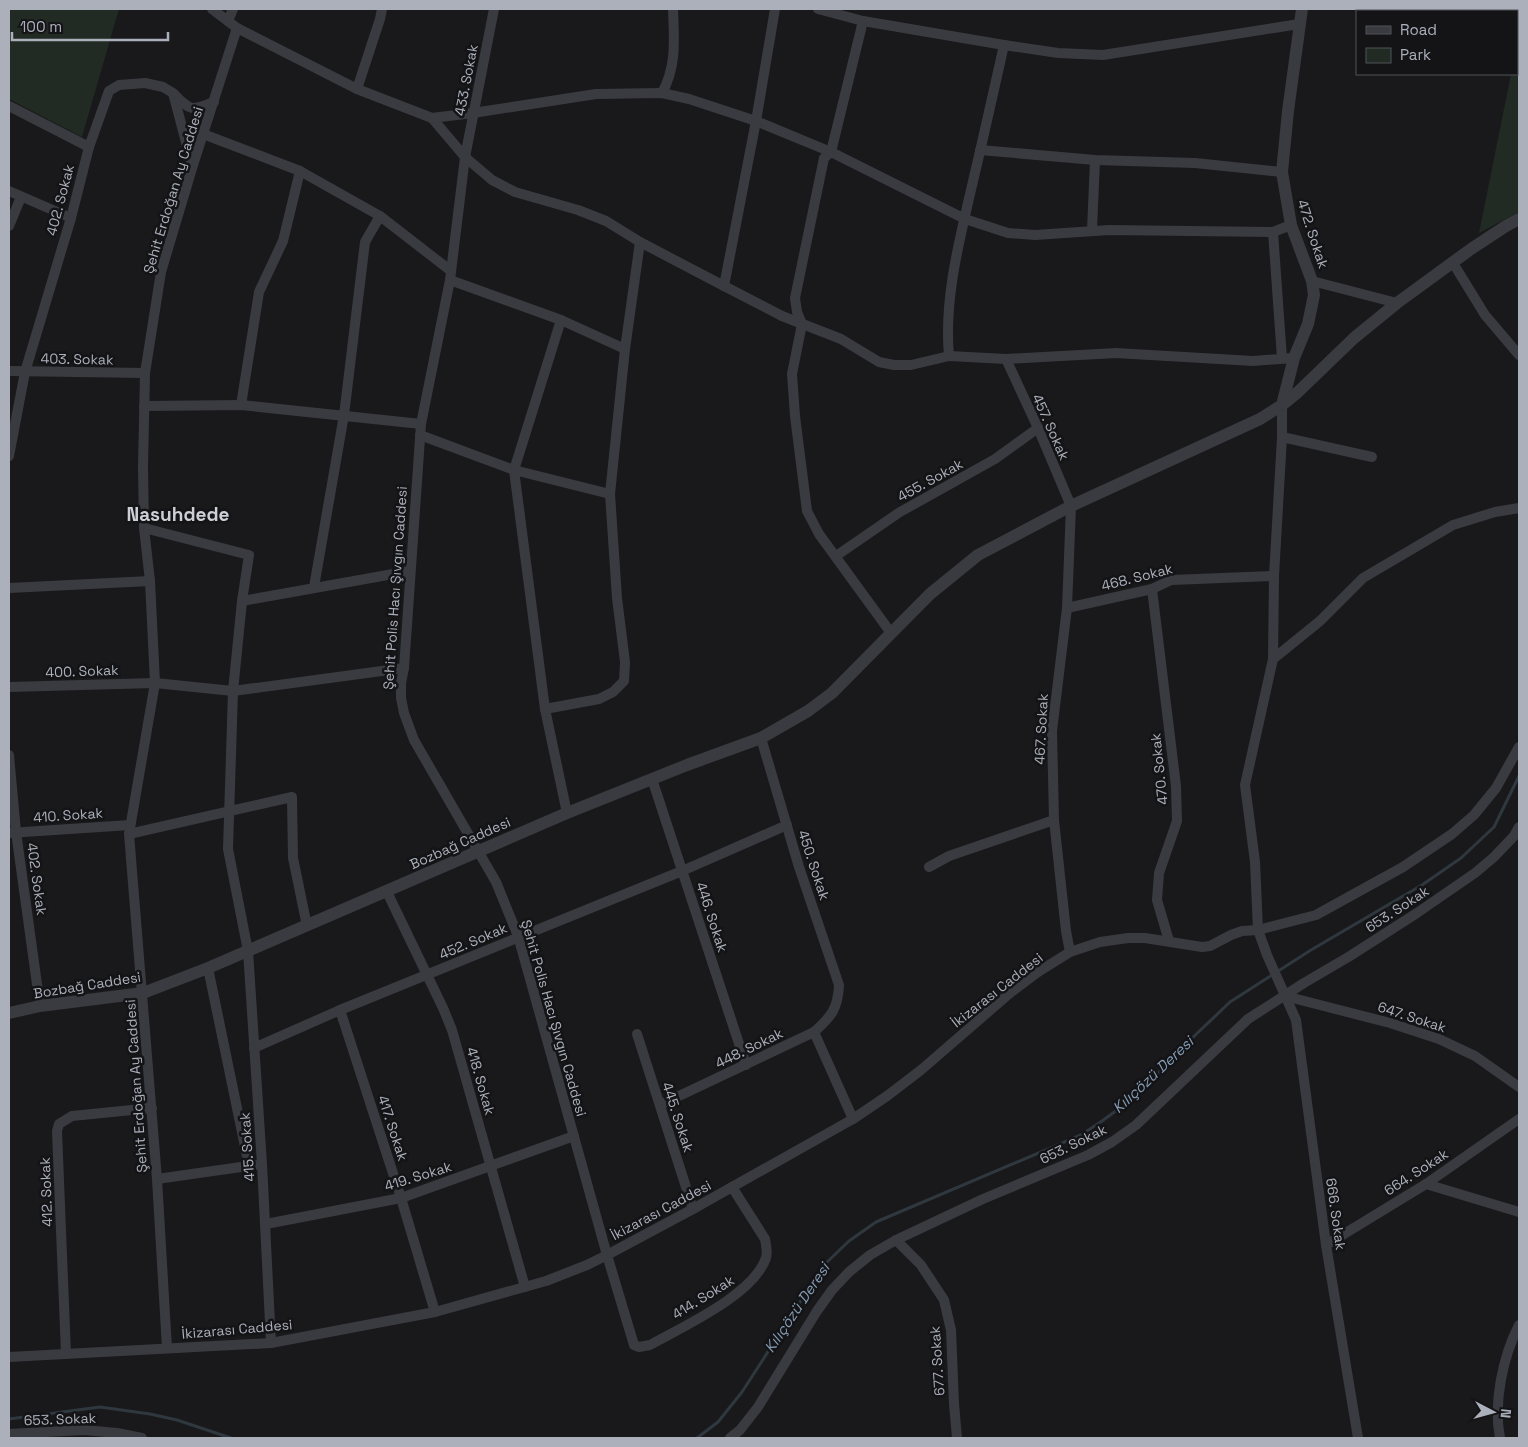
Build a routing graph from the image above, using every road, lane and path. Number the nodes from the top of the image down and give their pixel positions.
1 (212, 9) edge
2 (233, 9) edge
3 (382, 9) edge
4 (494, 9) edge
5 (673, 9) edge
6 (775, 9) edge
7 (818, 9) edge
8 (1302, 9) edge
9 (228, 21) junction
10 (863, 21) junction
11 (1299, 24) junction
12 (237, 28) junction
13 (1004, 45) junction
14 (357, 89) junction
15 (172, 93) junction
16 (662, 93) junction
17 (214, 102) junction
18 (9, 106) edge
19 (473, 113) junction
20 (432, 118) junction
21 (756, 121) junction
22 (203, 134) junction
23 (89, 147) junction
24 (980, 150) junction
25 (831, 152) junction
26 (465, 157) junction
27 (1095, 160) junction
28 (193, 165) junction
29 (300, 171) junction
30 (1282, 172) junction
31 (9, 191) edge
32 (22, 197) junction
33 (380, 216) junction
34 (70, 218) junction
35 (964, 219) junction
36 (1519, 219) edge
37 (9, 226) edge
38 (1291, 226) junction
39 (1092, 230) junction
40 (1273, 232) junction
41 (640, 242) junction
42 (1453, 263) junction
43 (450, 275) junction
44 (1312, 282) junction
45 (724, 286) junction
46 (1397, 303) junction
47 (561, 320) junction
48 (802, 324) junction
49 (625, 350) junction
50 (1519, 355) edge
51 (949, 356) junction
52 (1288, 358) junction
53 (1006, 359) junction
54 (9, 371) edge
55 (25, 372) junction
56 (146, 373) junction
57 (241, 405) junction
58 (1282, 405) junction
59 (144, 406) junction
60 (344, 415) junction
61 (421, 424) junction
62 (1038, 428) junction
63 (420, 435) junction
64 (1282, 438) junction
65 (9, 456) edge
66 (1372, 457) dead end
67 (514, 470) junction
68 (610, 494) junction
69 (1071, 506) junction
70 (1519, 508) edge
71 (144, 528) junction
72 (836, 556) junction
73 (410, 571) junction
74 (1274, 576) junction
75 (150, 580) junction
76 (314, 587) junction
77 (9, 588) edge
78 (1152, 589) junction
79 (242, 600) junction
80 (1067, 608) junction
81 (891, 633) junction
82 (1273, 659) junction
83 (404, 668) junction
84 (155, 683) junction
85 (9, 687) edge
86 (233, 690) junction
87 (545, 709) junction
88 (761, 738) junction
89 (1519, 747) edge
90 (9, 755) edge
91 (652, 778) junction
92 (229, 811) junction
93 (567, 813) junction
94 (1054, 820) junction
95 (787, 825) junction
96 (129, 829) junction
97 (13, 832) edge
98 (1518, 836) edge
99 (478, 852) junction
100 (929, 867) dead end
101 (682, 871) junction
102 (387, 892) junction
103 (307, 926) junction
104 (1258, 930) junction
105 (518, 936) junction
106 (1169, 942) junction
107 (248, 951) junction
108 (1070, 952) junction
109 (208, 968) junction
110 (427, 976) junction
111 (143, 993) junction
112 (1285, 996) junction
113 (838, 1001) joint
114 (40, 1006) junction
115 (340, 1010) junction
116 (9, 1012) edge
117 (814, 1032) junction
118 (637, 1034) dead end
119 (254, 1048) junction
120 (746, 1065) junction
121 (1519, 1087) edge
122 (660, 1106) junction
123 (152, 1108) junction
124 (1519, 1118) edge
125 (853, 1119) junction
126 (574, 1136) junction
127 (262, 1164) junction
128 (249, 1166) junction
129 (492, 1166) junction
130 (157, 1179) junction
131 (1426, 1184) junction
132 (732, 1187) junction
133 (401, 1198) junction
134 (693, 1209) junction
135 (1519, 1212) edge
136 (266, 1224) junction
137 (896, 1240) junction
138 (1326, 1245) junction
139 (606, 1255) junction
140 (525, 1287) junction
141 (435, 1312) junction
142 (1519, 1325) edge
143 (630, 1336) joint
144 (271, 1343) junction
145 (167, 1348) junction
146 (66, 1354) junction
147 (9, 1357) edge
148 (9, 1434) edge
149 (87, 1434) edge
150 (142, 1438) edge
151 (730, 1438) edge
152 (957, 1438) edge
153 (1358, 1438) edge
154 (1500, 1438) edge

1 - 9 street
2 - 9 street
3 - 14 street
4 - 19 street, 433. Sokak
5 - 16 street
6 - 21 street
7 - 10 street
8 - 11 street, 472. Sokak
9 - 12 street
10 - 13 street
10 - 25 street
11 - 13 street
11 - 30 street, 472. Sokak
12 - 14 street
12 - 17 street, Şehit Erdoğan Ay Caddesi
13 - 24 street
14 - 20 street
15 - 17 street, 402. Sokak
15 - 23 street, 402. Sokak
15 - 28 street
16 - 19 street
16 - 21 street
17 - 22 street, Şehit Erdoğan Ay Caddesi
18 - 23 street
19 - 20 street
19 - 26 street, 433. Sokak
20 - 26 street
21 - 25 street
21 - 45 street
22 - 28 street, Şehit Erdoğan Ay Caddesi
22 - 29 street
23 - 34 street, 402. Sokak
24 - 27 street
24 - 35 street
25 - 35 street
25 - 48 street
26 - 41 street
26 - 43 street, Şehit Polis Hacı Şıvgın Caddesi
27 - 30 street
27 - 39 street
28 - 56 street, Şehit Erdoğan Ay Caddesi
29 - 33 street
29 - 57 street
30 - 38 street, 472. Sokak
31 - 32 street
32 - 34 street
32 - 37 street
33 - 43 street
33 - 60 street
34 - 55 street, 402. Sokak
35 - 39 street
35 - 51 street
36 - 42 street, Bozbağ Caddesi
38 - 40 street
38 - 44 street, 472. Sokak
39 - 40 street
40 - 52 street
41 - 45 street
41 - 49 street
42 - 46 street, Bozbağ Caddesi
42 - 50 street
43 - 47 street
43 - 61 street, Şehit Polis Hacı Şıvgın Caddesi
44 - 46 street
44 - 52 street, 472. Sokak
45 - 48 street
46 - 58 street, Bozbağ Caddesi
47 - 49 street
47 - 67 street
48 - 51 street
48 - 72 street
49 - 68 street
51 - 53 street
52 - 53 street
52 - 58 street, 472. Sokak
53 - 62 street, 457. Sokak
54 - 55 street, 403. Sokak
55 - 56 street, 403. Sokak
55 - 65 street, 402. Sokak
56 - 59 street, Şehit Erdoğan Ay Caddesi
57 - 59 street
57 - 60 street
58 - 64 street, 666. Sokak
58 - 69 street, Bozbağ Caddesi
59 - 71 street, Şehit Erdoğan Ay Caddesi
60 - 61 street
60 - 76 street
61 - 63 street, Şehit Polis Hacı Şıvgın Caddesi
62 - 69 street, 457. Sokak
62 - 72 street, 455. Sokak
63 - 67 street
63 - 73 street, Şehit Polis Hacı Şıvgın Caddesi
64 - 66 street
64 - 74 street, 666. Sokak
67 - 68 street
67 - 87 street
68 - 87 street
69 - 80 street, 467. Sokak
69 - 81 street, Bozbağ Caddesi
70 - 82 street
71 - 75 street, Şehit Erdoğan Ay Caddesi
71 - 79 street, 415. Sokak
72 - 81 street
73 - 76 street
73 - 83 street, Şehit Polis Hacı Şıvgın Caddesi
74 - 78 street, 468. Sokak
74 - 82 street, 666. Sokak
75 - 77 street
75 - 84 street, Şehit Erdoğan Ay Caddesi
76 - 79 street
78 - 80 street, 468. Sokak
78 - 106 street, 470. Sokak
79 - 86 street, 415. Sokak
80 - 94 street, 467. Sokak
81 - 88 street, Bozbağ Caddesi
82 - 104 street, 666. Sokak
83 - 86 street, 400. Sokak
83 - 99 street, Şehit Polis Hacı Şıvgın Caddesi
84 - 85 street, 400. Sokak
84 - 86 street, 400. Sokak
84 - 96 street, Şehit Erdoğan Ay Caddesi
86 - 92 street, 415. Sokak
87 - 93 street
88 - 91 street, Bozbağ Caddesi
88 - 95 street, 450. Sokak
89 - 104 street, İkizarası Caddesi
90 - 97 street, 402. Sokak
91 - 93 street, Bozbağ Caddesi
91 - 101 street, 446. Sokak
92 - 96 street, 410. Sokak
92 - 103 street, 410. Sokak
92 - 107 street, 415. Sokak
93 - 99 street, Bozbağ Caddesi
94 - 100 street
94 - 108 street, 467. Sokak
95 - 101 street, 452. Sokak
95 - 113 street, 450. Sokak
96 - 97 street, 410. Sokak
96 - 111 street, Şehit Erdoğan Ay Caddesi
97 - 114 street, 402. Sokak
98 - 112 street, 653. Sokak
99 - 102 street, Bozbağ Caddesi
99 - 105 street, Şehit Polis Hacı Şıvgın Caddesi
101 - 105 street, 452. Sokak
101 - 120 street, 446. Sokak
102 - 103 street, Bozbağ Caddesi
102 - 110 street, 418. Sokak
103 - 107 street, Bozbağ Caddesi
104 - 106 street, İkizarası Caddesi
104 - 112 street, 666. Sokak
105 - 110 street, 452. Sokak
105 - 126 street, Şehit Polis Hacı Şıvgın Caddesi
106 - 108 street, İkizarası Caddesi
107 - 109 street, Bozbağ Caddesi
107 - 119 street, 415. Sokak
108 - 125 street, İkizarası Caddesi
109 - 111 street, Bozbağ Caddesi
109 - 128 street
110 - 115 street, 452. Sokak
110 - 129 street, 418. Sokak
111 - 114 street, Bozbağ Caddesi
111 - 123 street, Şehit Erdoğan Ay Caddesi
112 - 121 street, 647. Sokak
112 - 137 street, 653. Sokak
112 - 138 street, 666. Sokak
113 - 117 street, 448. Sokak
114 - 116 street, Bozbağ Caddesi
115 - 119 street, 452. Sokak
115 - 133 street, 417. Sokak
117 - 120 street, 448. Sokak
117 - 125 street
118 - 122 street, 445. Sokak
119 - 127 street, 415. Sokak
120 - 122 street, 448. Sokak
122 - 134 street, 445. Sokak
123 - 130 street, Şehit Erdoğan Ay Caddesi
123 - 146 street, 412. Sokak
124 - 131 street, 664. Sokak
125 - 132 street, İkizarası Caddesi
126 - 129 street, 419. Sokak
126 - 139 street, Şehit Polis Hacı Şıvgın Caddesi
127 - 128 street
127 - 136 street, 415. Sokak
128 - 130 street
129 - 133 street, 419. Sokak
129 - 140 street, 418. Sokak
130 - 145 street, Şehit Erdoğan Ay Caddesi
131 - 135 street
131 - 138 street, 664. Sokak
132 - 134 street, İkizarası Caddesi
132 - 143 street, 414. Sokak
133 - 136 street, 419. Sokak
133 - 141 street, 417. Sokak
134 - 139 street, İkizarası Caddesi
136 - 144 street, 415. Sokak
137 - 151 street, 653. Sokak
137 - 152 street, 677. Sokak
138 - 153 street, 666. Sokak
139 - 140 street, İkizarası Caddesi
139 - 143 street, Şehit Polis Hacı Şıvgın Caddesi
140 - 141 street, İkizarası Caddesi
141 - 144 street, İkizarası Caddesi
142 - 154 street
144 - 145 street, İkizarası Caddesi
145 - 146 street, İkizarası Caddesi
146 - 147 street, İkizarası Caddesi
148 - 149 street, 653. Sokak
149 - 150 street, 653. Sokak

